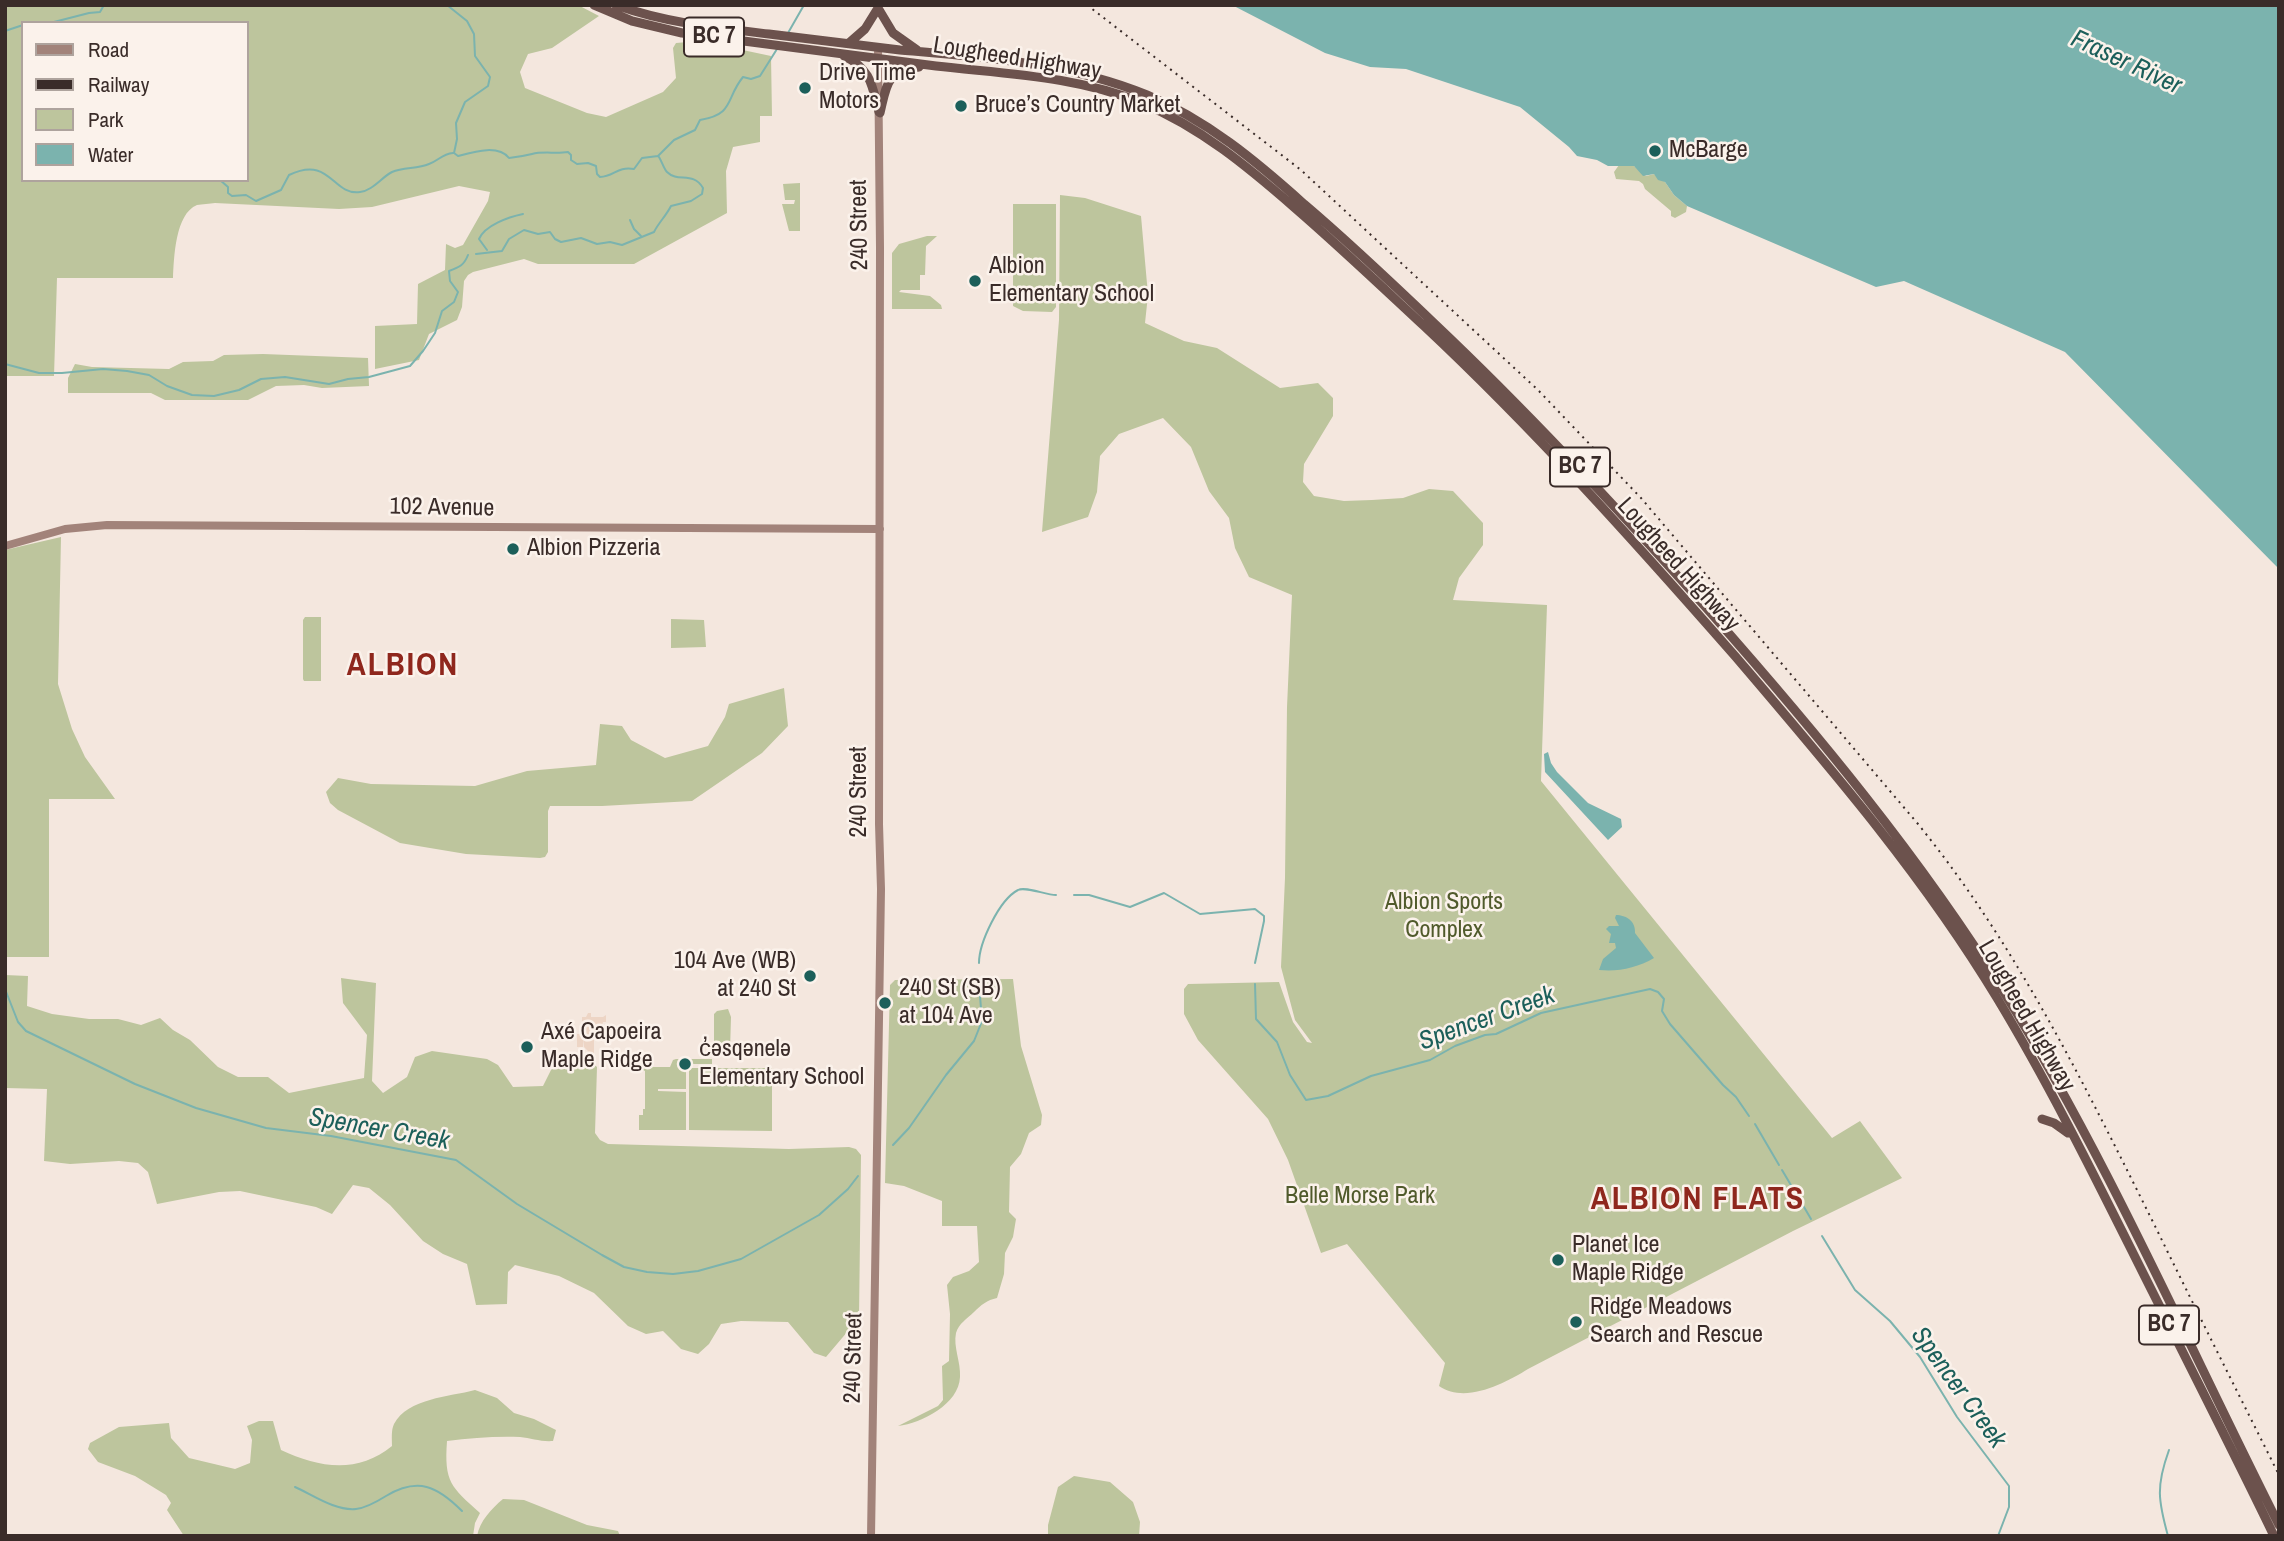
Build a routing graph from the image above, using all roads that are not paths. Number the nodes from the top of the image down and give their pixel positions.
1 (594, 5) edge
2 (616, 5) edge
3 (849, 43) junction
4 (878, 47) junction
5 (919, 51) junction
6 (839, 54) junction
7 (877, 58) junction
8 (931, 65) junction
9 (880, 113) junction
10 (880, 529) junction
11 (5, 546) edge
12 (2042, 1119) dead end
13 (2073, 1137) junction
14 (2279, 1525) edge
15 (872, 1536) edge
16 (2274, 1536) edge

1 - 6 highway, Lougheed Highway / BC 7
2 - 3 highway, Lougheed Highway / BC 7
3 - 4 highway, Lougheed Highway / BC 7
3 - 5 highway
4 - 5 highway, Lougheed Highway / BC 7
4 - 7 main road, 240 Street
5 - 14 highway, Lougheed Highway / BC 7
6 - 7 highway, Lougheed Highway / BC 7
6 - 9 highway
7 - 8 highway, Lougheed Highway / BC 7
7 - 9 main road, 240 Street
8 - 9 highway
8 - 13 highway, Lougheed Highway / BC 7
9 - 10 main road, 240 Street
10 - 11 main road, 102 Avenue
10 - 15 main road, 240 Street
12 - 13 highway
13 - 16 highway, Lougheed Highway / BC 7

